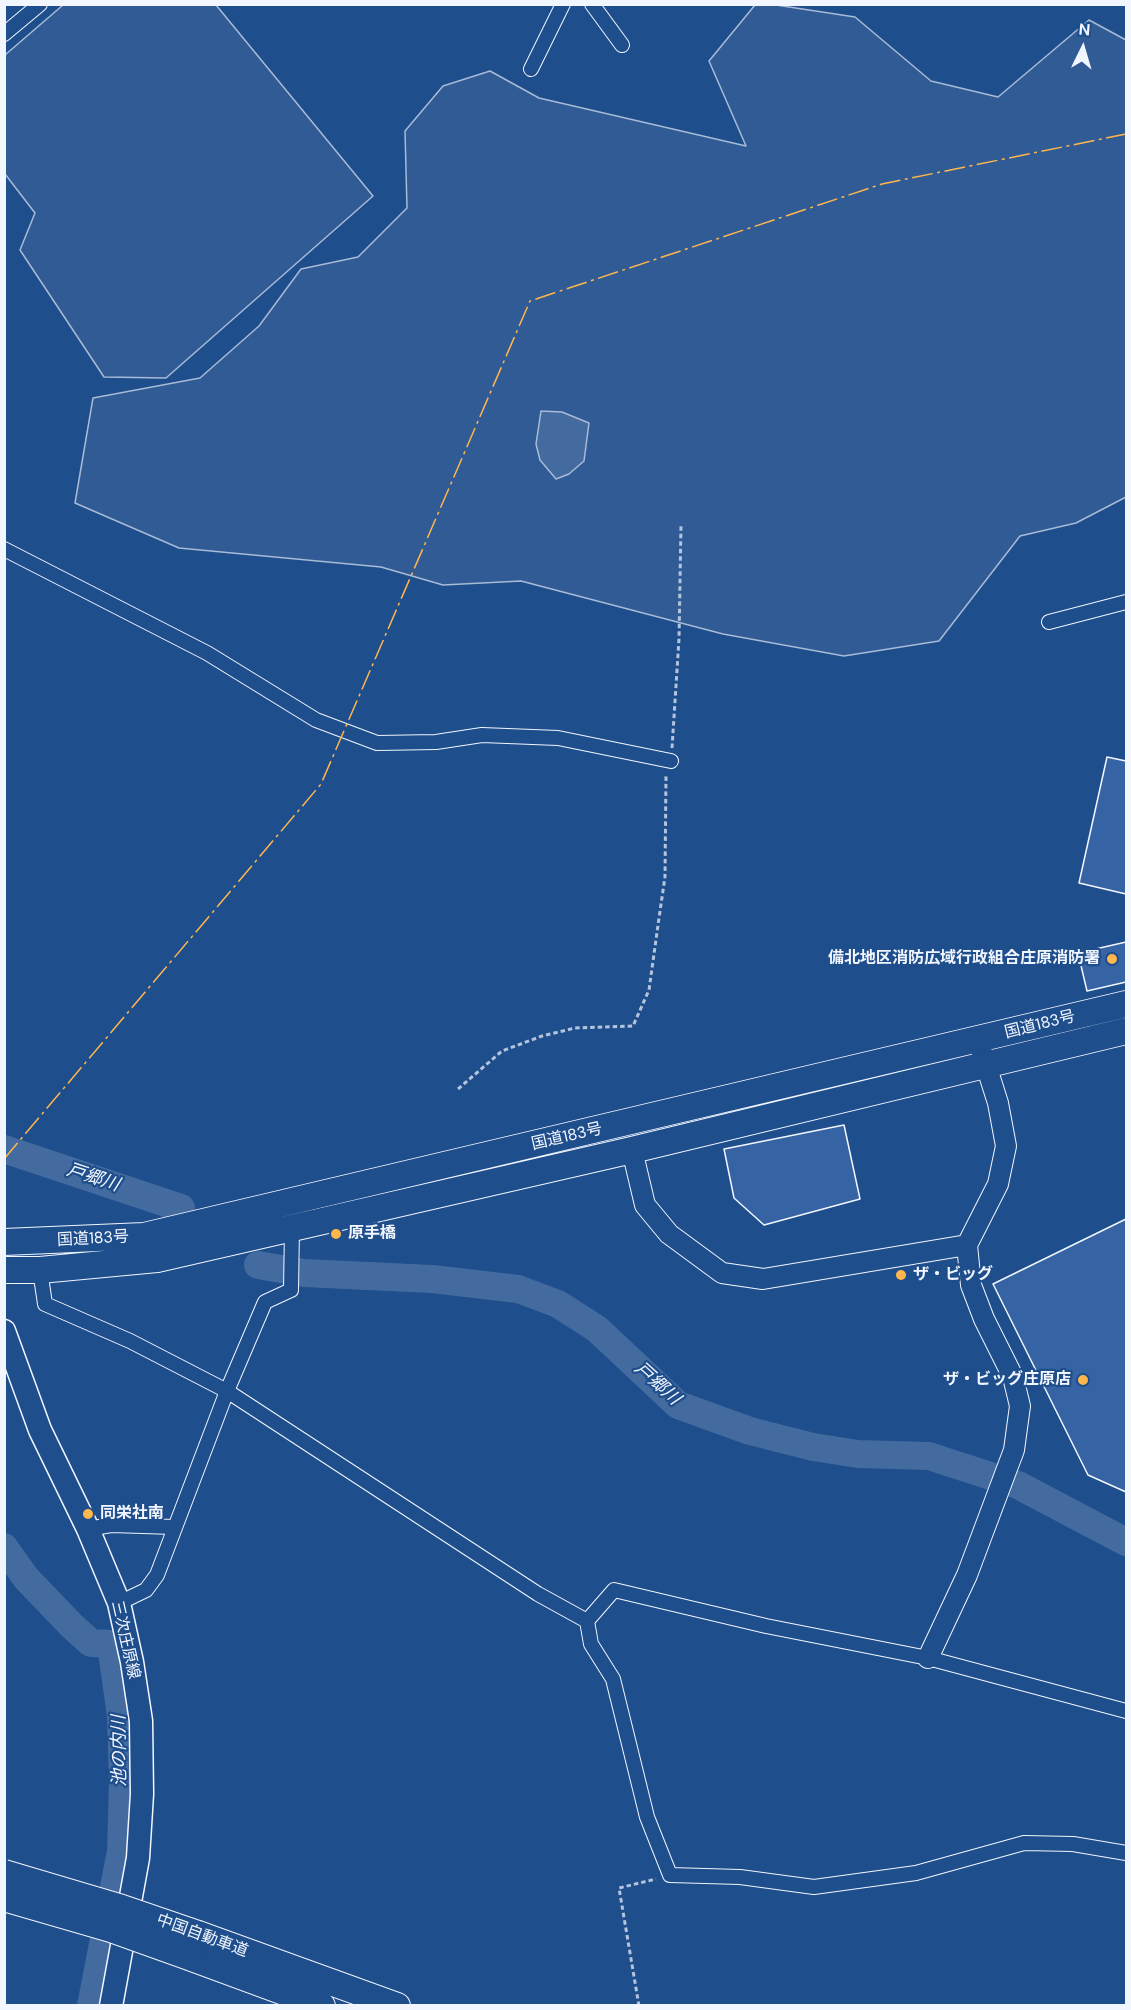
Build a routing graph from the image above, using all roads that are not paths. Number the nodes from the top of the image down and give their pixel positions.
1 (39, 4) edge
2 (563, 4) edge
3 (592, 4) edge
4 (4, 34) edge
5 (622, 45) dead end
6 (531, 69) dead end
7 (4, 549) edge
8 (1126, 602) edge
9 (1049, 622) dead end
10 (671, 761) road end
11 (1126, 1004) edge
12 (1126, 1032) edge
13 (978, 1040) junction
14 (985, 1066) junction
15 (632, 1150) junction
16 (292, 1228) junction
17 (4, 1242) edge
18 (968, 1245) junction
19 (4, 1270) edge
20 (40, 1270) junction
21 (4, 1331) edge
22 (227, 1391) junction
23 (174, 1527) junction
24 (88, 1529) junction
25 (119, 1603) junction
26 (587, 1621) junction
27 (928, 1658) junction
28 (1126, 1712) edge
29 (1126, 1853) edge
30 (4, 1873) edge
31 (4, 1898) edge
32 (195, 1946) junction
33 (111, 2006) edge
34 (322, 2006) edge
35 (397, 2006) edge

1 - 4 street
2 - 6 street
3 - 5 street
7 - 10 street
8 - 9 street
11 - 13 highway, 国道183号
12 - 14 highway, 国道183号
13 - 14 street
13 - 17 highway, 国道183号
14 - 15 highway, 国道183号
14 - 18 street
15 - 16 highway, 国道183号
15 - 18 street
16 - 20 highway, 国道183号
16 - 22 street
18 - 27 street
19 - 20 highway, 国道183号
20 - 22 street
21 - 24 main road, 三次庄原線
22 - 23 street
22 - 26 street
23 - 24 street
23 - 25 street
24 - 25 main road, 三次庄原線
25 - 33 main road, 三次庄原線
26 - 27 street
26 - 29 street
27 - 28 street
30 - 32 highway, 中国自動車道, bridge
31 - 32 highway, 中国自動車道, bridge
32 - 34 highway, 中国自動車道
32 - 35 highway, 中国自動車道

